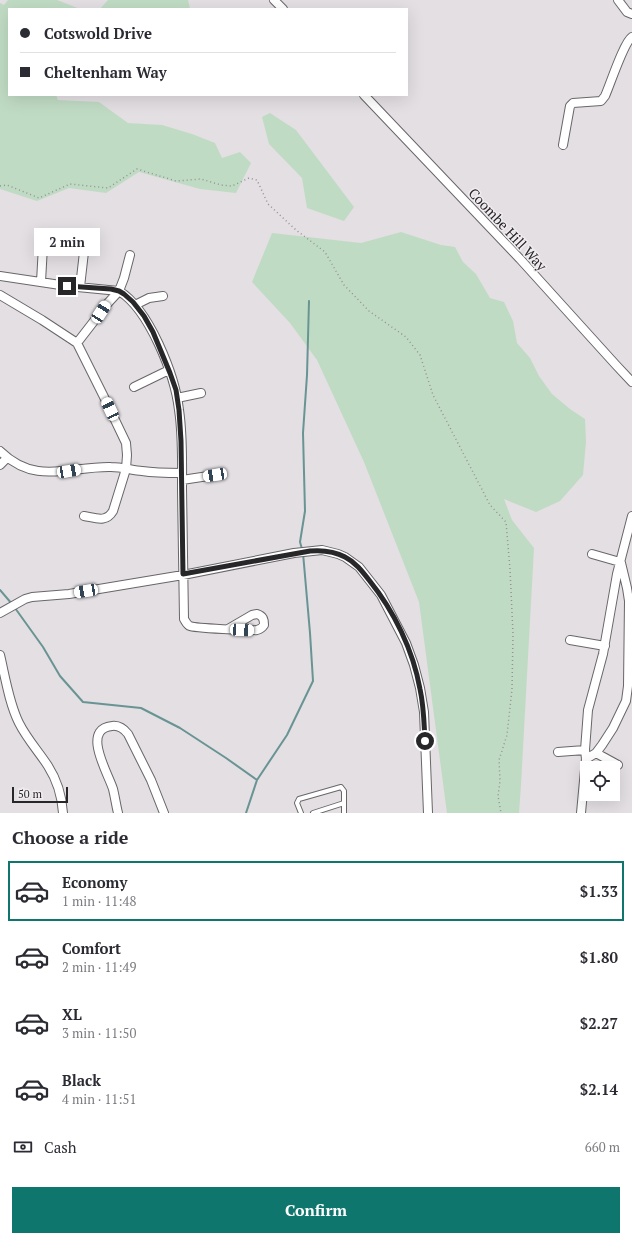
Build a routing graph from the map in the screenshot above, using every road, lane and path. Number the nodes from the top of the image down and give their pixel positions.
1 (274, 0) edge
2 (618, 0) edge
3 (282, 8) edge
4 (632, 14) edge
5 (632, 37) edge
6 (365, 96) edge
7 (564, 145) dead end
8 (0, 186) edge
9 (43, 246) dead end
10 (84, 252) dead end
11 (130, 255) dead end
12 (0, 276) edge
13 (41, 282) junction
14 (80, 287) junction
15 (119, 291) junction
16 (0, 295) edge
17 (163, 296) dead end
18 (135, 305) junction
19 (76, 342) junction
20 (169, 370) junction
21 (632, 382) edge
22 (134, 387) dead end
23 (201, 393) dead end
24 (177, 398) junction
25 (0, 451) edge
26 (7, 458) junction
27 (0, 465) edge
28 (126, 469) junction
29 (215, 475) dead end
30 (182, 477) junction
31 (84, 516) dead end
32 (632, 516) edge
33 (592, 554) dead end
34 (620, 562) junction
35 (183, 574) junction
36 (628, 593) junction
37 (613, 594) junction
38 (2, 612) edge
39 (630, 618) edge
40 (228, 629) dead end
41 (570, 640) dead end
42 (605, 646) junction
43 (0, 655) edge
44 (629, 693) edge
45 (585, 750) junction
46 (558, 752) dead end
47 (596, 752) junction
48 (586, 759) junction
49 (611, 761) edge
50 (344, 803) junction
51 (62, 813) edge
52 (118, 813) edge
53 (164, 813) edge
54 (301, 813) edge
55 (313, 813) edge
56 (344, 813) edge
57 (428, 813) edge
58 (501, 813) edge
59 (581, 813) edge

1 - 3 street
2 - 4 street
5 - 7 street
6 - 21 street, Coombe Hill Way
8 - 58 path
9 - 13 street
10 - 14 street
11 - 15 street
12 - 13 street
13 - 14 street
14 - 15 street
15 - 18 street
15 - 19 street
16 - 19 street
17 - 18 street
18 - 20 street
19 - 28 street
20 - 22 street
20 - 24 street
23 - 24 street
24 - 30 street
25 - 26 street
26 - 27 street
26 - 28 street
28 - 30 street
28 - 31 street
29 - 30 street
30 - 35 street
32 - 34 street
33 - 34 street
34 - 36 street
34 - 37 street
35 - 38 street
35 - 40 street
35 - 57 street
36 - 37 street
36 - 39 street
37 - 42 street
39 - 44 street
41 - 42 street
42 - 45 street
43 - 51 street
44 - 47 street
45 - 46 street
45 - 48 street
47 - 48 street
47 - 49 street
48 - 59 street
50 - 54 lane
50 - 55 lane
50 - 56 lane
52 - 53 street

